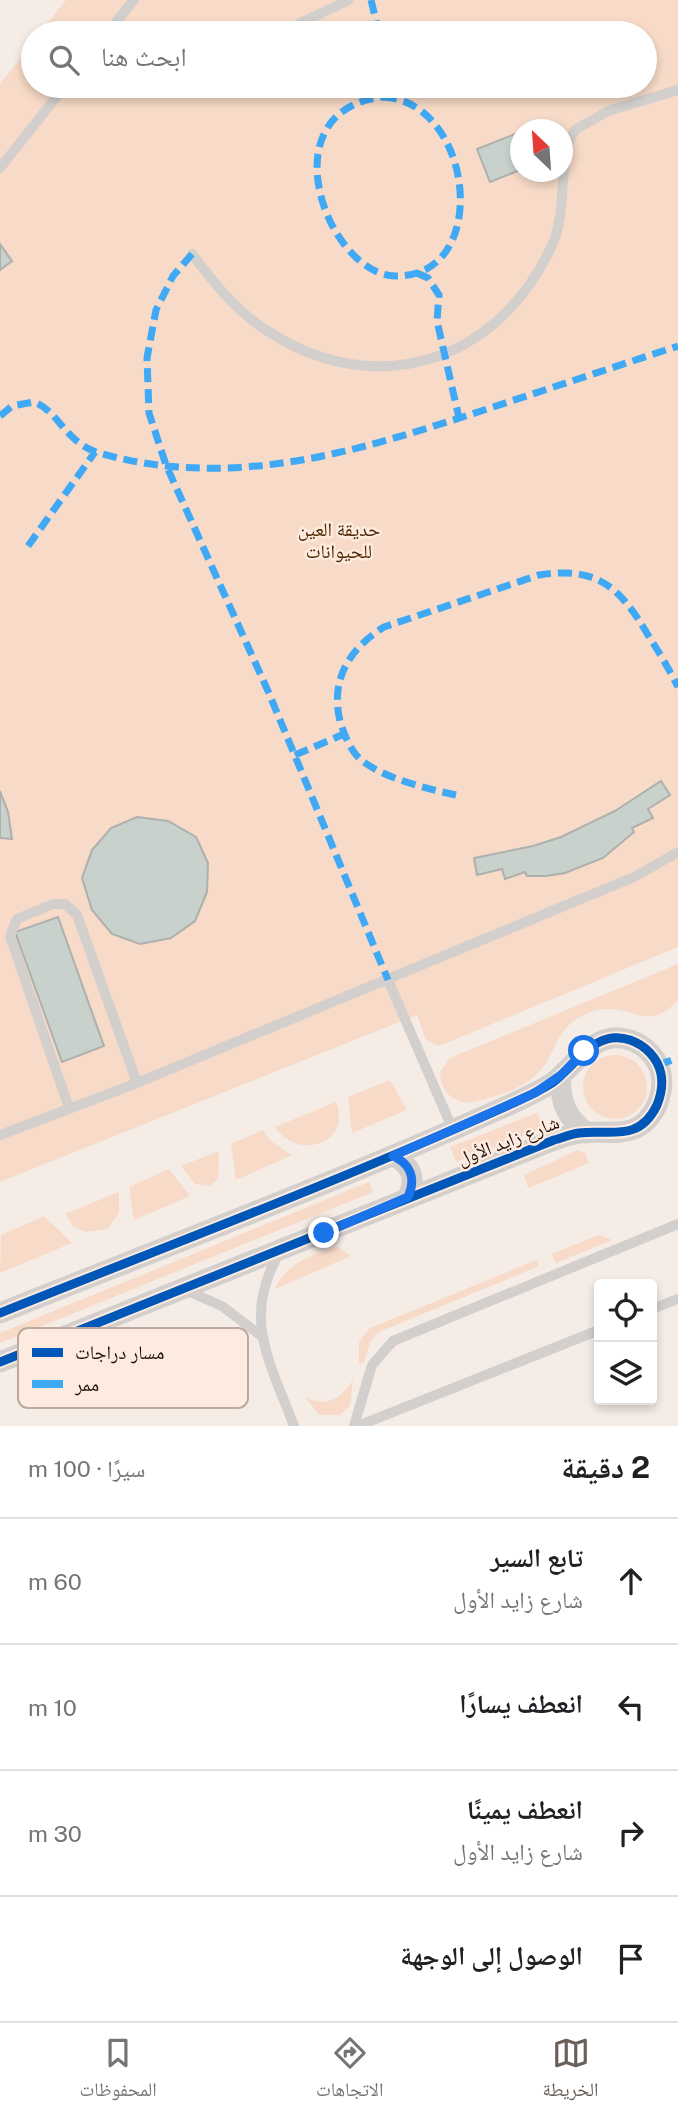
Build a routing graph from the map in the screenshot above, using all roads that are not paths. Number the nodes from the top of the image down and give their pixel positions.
1 (134, 0) edge
2 (325, 0) edge
3 (349, 0) edge
4 (330, 12) junction
5 (117, 21) edge
6 (308, 21) edge
7 (678, 90) edge
8 (657, 96) edge
9 (55, 98) edge
10 (651, 98) edge
11 (0, 168) edge
12 (192, 254) dead end
13 (678, 852) edge
14 (388, 980) junction
15 (561, 1075) junction
16 (137, 1083) junction
17 (69, 1108) junction
18 (453, 1130) junction
19 (587, 1133) junction
20 (0, 1135) edge
21 (393, 1156) junction
22 (408, 1197) junction
23 (678, 1224) edge
24 (280, 1252) junction
25 (180, 1288) junction
26 (678, 1299) edge
27 (657, 1307) edge
28 (0, 1313) edge
29 (83, 1328) edge
30 (594, 1332) edge
31 (260, 1335) junction
32 (18, 1355) edge
33 (0, 1362) edge
34 (294, 1426) edge
35 (356, 1426) edge

1 - 5 lane
2 - 4 lane
3 - 4 lane
4 - 6 lane
7 - 8 lane
9 - 11 lane
10 - 12 lane
13 - 14 lane
14 - 16 lane
14 - 18 lane
15 - 18 street, شارع زايد الأول
15 - 19 street
15 - 19 street, شارع زايد الأول
16 - 17 lane
16 - 17 lane
17 - 20 lane
18 - 21 street, شارع زايد الأول
19 - 22 street, شارع زايد الأول
21 - 22 street
21 - 28 street, شارع زايد الأول
22 - 24 street, شارع زايد الأول
23 - 35 lane
24 - 25 street, شارع زايد الأول
24 - 31 lane
25 - 29 street, شارع زايد الأول
25 - 31 lane
26 - 27 lane
30 - 35 lane
31 - 34 lane
32 - 33 street, شارع زايد الأول

